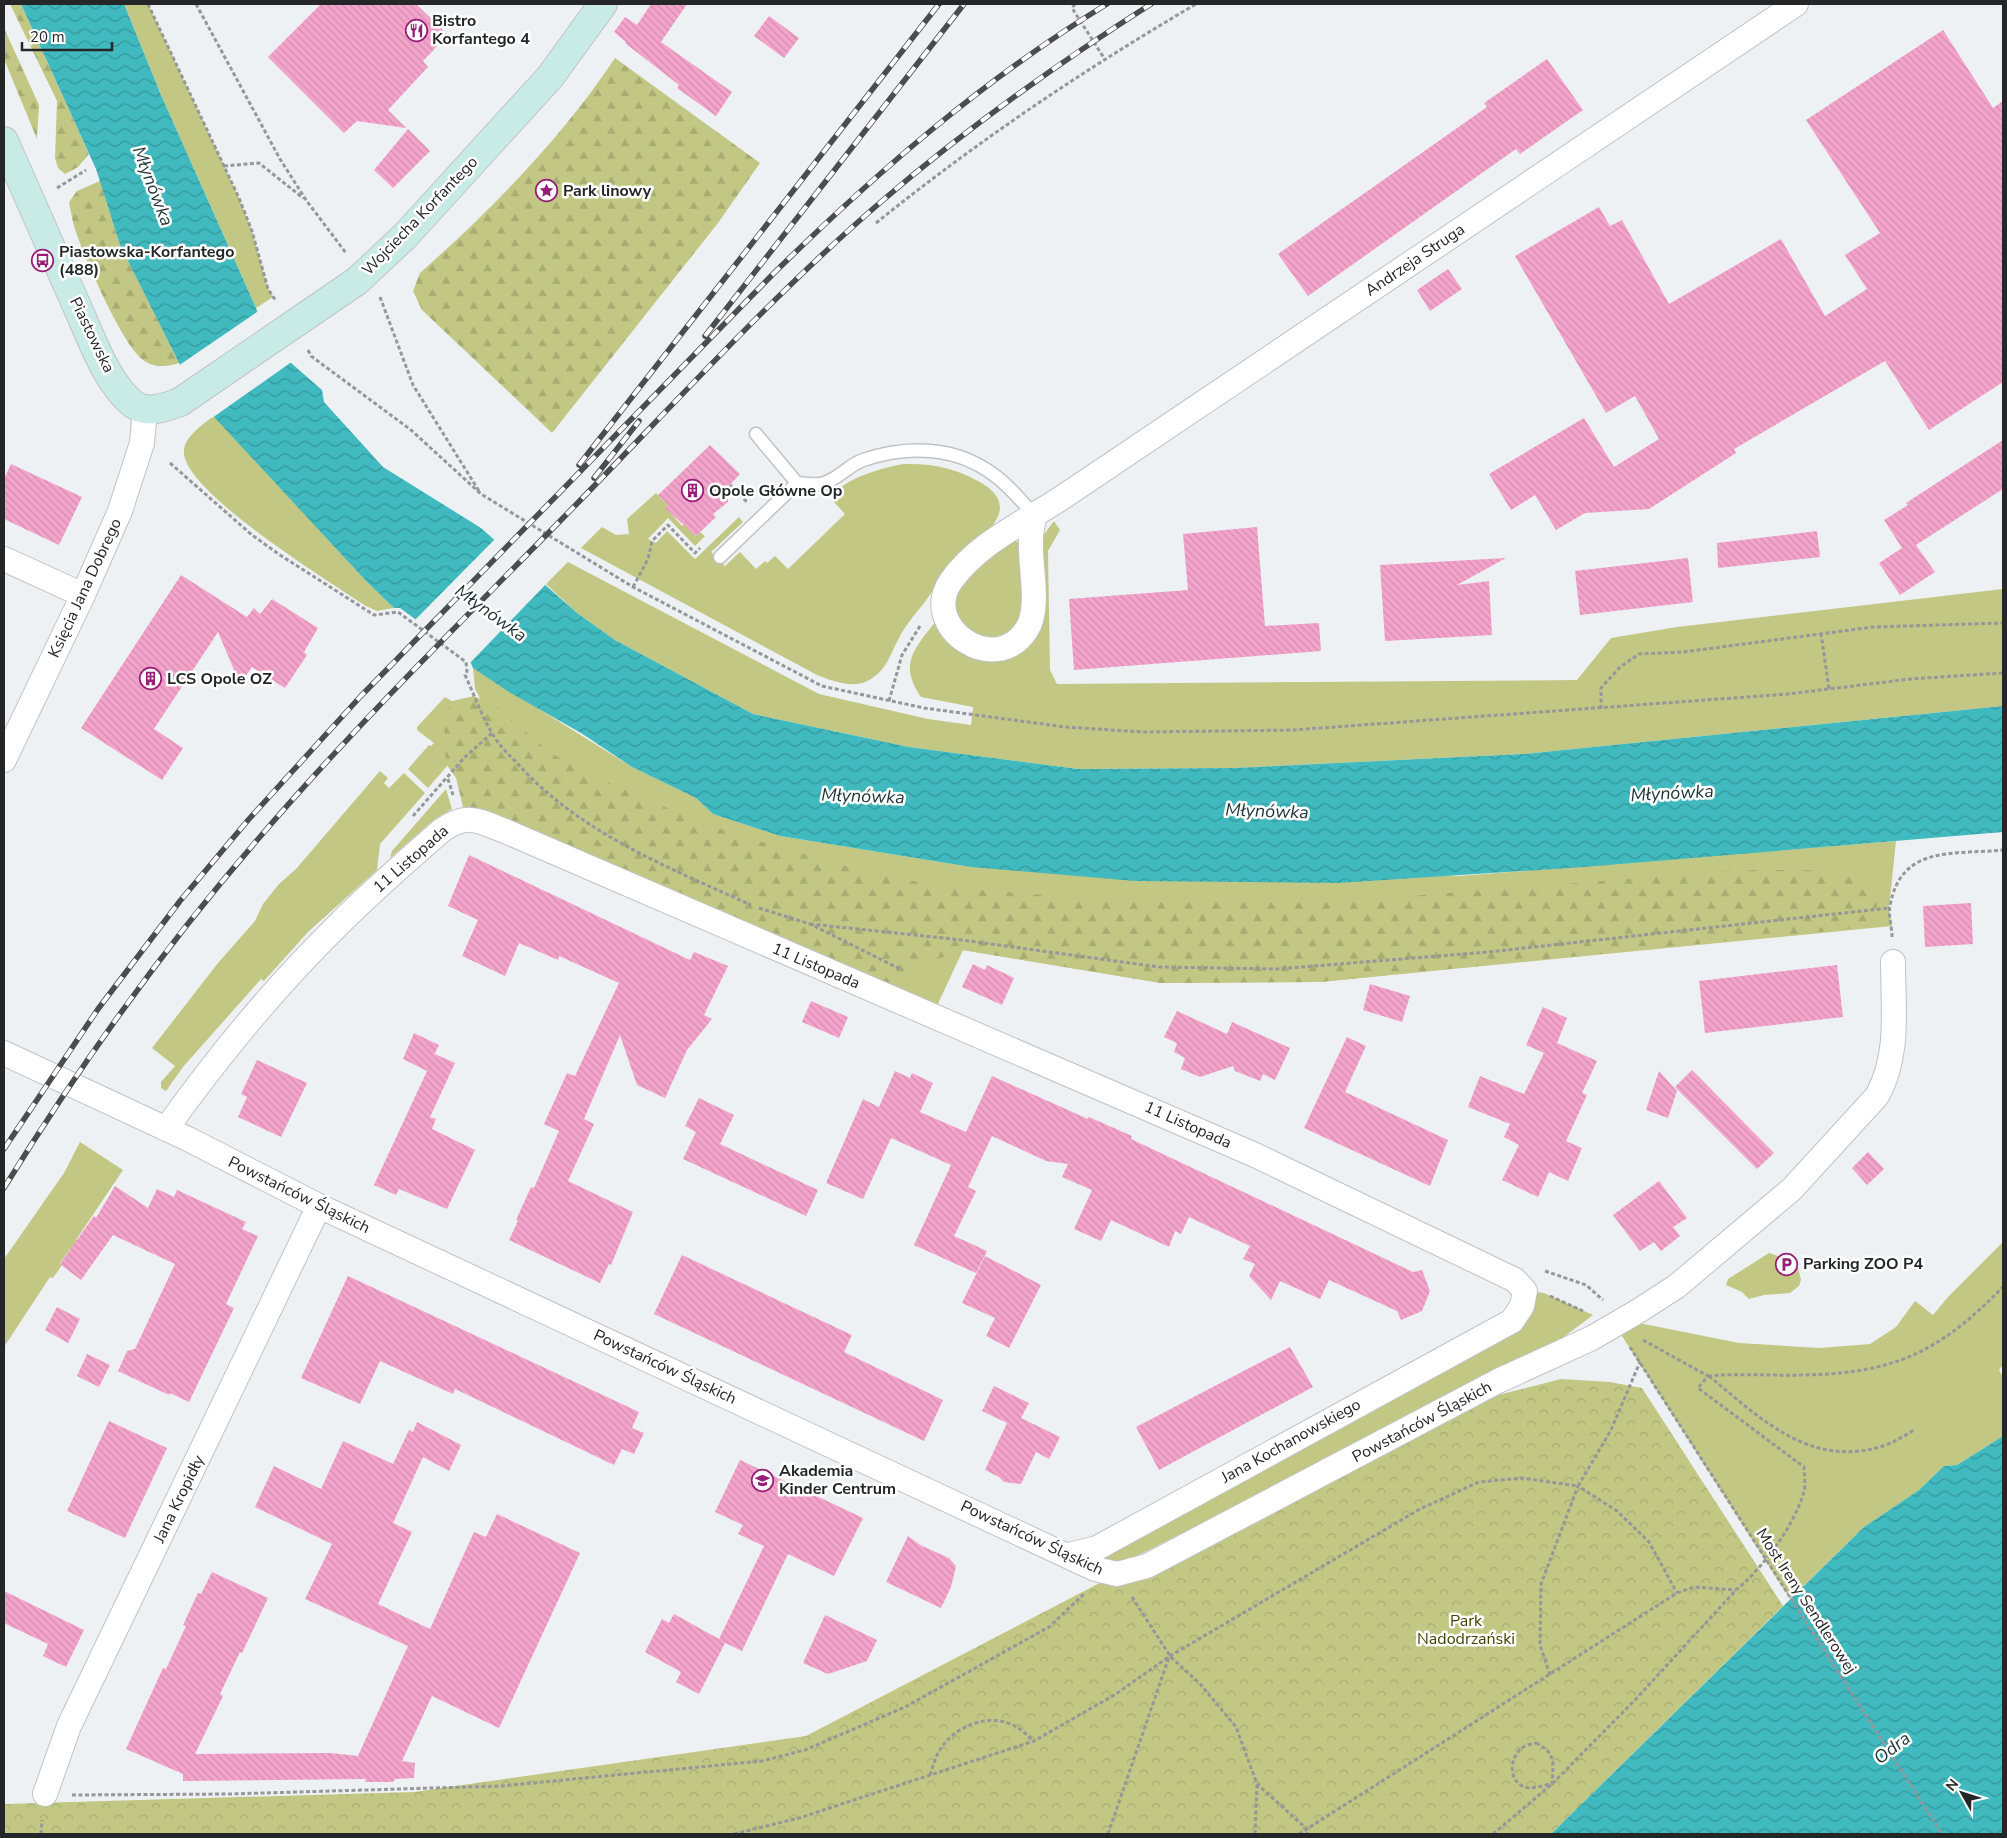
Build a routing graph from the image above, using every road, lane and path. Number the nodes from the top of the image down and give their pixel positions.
1 (148, 4) edge
2 (196, 4) edge
3 (603, 4) edge
4 (1075, 4) edge
5 (1196, 4) edge
6 (1796, 4) edge
7 (1104, 58) junction
8 (4, 141) edge
9 (224, 166) junction
10 (86, 170) dead end
11 (52, 191) dead end
12 (306, 200) junction
13 (876, 223) dead end
14 (360, 278) junction
15 (274, 297) dead end
16 (311, 356) dead end
17 (145, 409) junction
18 (756, 434) dead end
19 (170, 463) dead end
20 (797, 483) junction
21 (481, 494) junction
22 (747, 503) dead end
23 (741, 508) dead end
24 (1034, 516) junction
25 (702, 546) dead end
26 (720, 556) dead end
27 (4, 560) edge
28 (633, 587) junction
29 (946, 593) junction
30 (83, 595) junction
31 (2003, 624) edge
32 (1822, 633) junction
33 (2003, 673) edge
34 (1828, 689) junction
35 (888, 701) junction
36 (1601, 709) junction
37 (4, 760) edge
38 (2003, 850) edge
39 (1889, 908) junction
40 (810, 924) junction
41 (1893, 962) joint
42 (906, 972) dead end
43 (4, 1053) edge
44 (166, 1128) junction
45 (319, 1206) junction
46 (1547, 1272) dead end
47 (2003, 1287) edge
48 (1544, 1293) dead end
49 (1585, 1311) dead end
50 (1512, 1321) joint
51 (1615, 1325) junction
52 (1640, 1362) junction
53 (1708, 1376) junction
54 (1914, 1430) dead end
55 (1578, 1486) junction
56 (1069, 1555) junction
57 (1111, 1573) junction
58 (1736, 1590) junction
59 (1676, 1594) junction
60 (1170, 1656) junction
61 (1550, 1675) junction
62 (1034, 1741) junction
63 (929, 1775) junction
64 (1257, 1784) junction
65 (1552, 1784) junction
66 (45, 1794) joint
67 (1308, 1832) edge
68 (734, 1834) edge
69 (1108, 1834) edge
70 (1255, 1834) edge
71 (1299, 1834) edge
72 (1493, 1834) edge
73 (1942, 1834) edge

1 - 9 path
2 - 12 path
3 - 14 street, Wojciecha Korfantego
4 - 7 path
5 - 7 path
6 - 24 street, Andrzeja Struga
7 - 13 path
8 - 17 street, Piastowska
9 - 12 path
9 - 15 path
10 - 11 path
12 - 14 path
14 - 17 street, Wojciecha Korfantego, bridge
14 - 21 path
16 - 21 path
17 - 30 street, Księcia Jana Dobrego
18 - 20 lane
19 - 40 path
20 - 24 lane
20 - 26 lane
21 - 28 path
22 - 23 path
24 - 29 street, Andrzeja Struga
24 - 29 street
25 - 28 path
27 - 30 street
28 - 35 path
29 - 35 path
30 - 37 street, Księcia Jana Dobrego
31 - 32 path
32 - 34 path
32 - 36 path
33 - 34 path
34 - 36 path
35 - 36 path
38 - 39 path
39 - 40 path
39 - 41 path
40 - 42 path
41 - 51 street, Powstańców Śląskich
43 - 44 street, Powstańców Śląskich
44 - 45 street, Powstańców Śląskich
44 - 50 street, 11 Listopada
45 - 56 street, Powstańców Śląskich
45 - 66 street, Jana Kropidły
46 - 51 path, Most Ireny Sendlerowej
47 - 53 path
48 - 49 path
50 - 56 street, Jana Kochanowskiego
51 - 52 path, Most Ireny Sendlerowej
51 - 53 path
51 - 57 street, Powstańców Śląskich
52 - 55 path
52 - 73 path, Most Ireny Sendlerowej, bridge
53 - 54 path
53 - 58 path
55 - 59 path
55 - 60 path
55 - 61 path
56 - 57 street, Powstańców Śląskich
57 - 60 path
57 - 66 path
58 - 59 path
58 - 65 path
59 - 61 path
60 - 62 path
60 - 64 path
60 - 69 path
61 - 67 path
62 - 63 path
62 - 63 path
63 - 68 path
64 - 67 path
64 - 70 path
65 - 65 path
65 - 72 path
67 - 71 path

